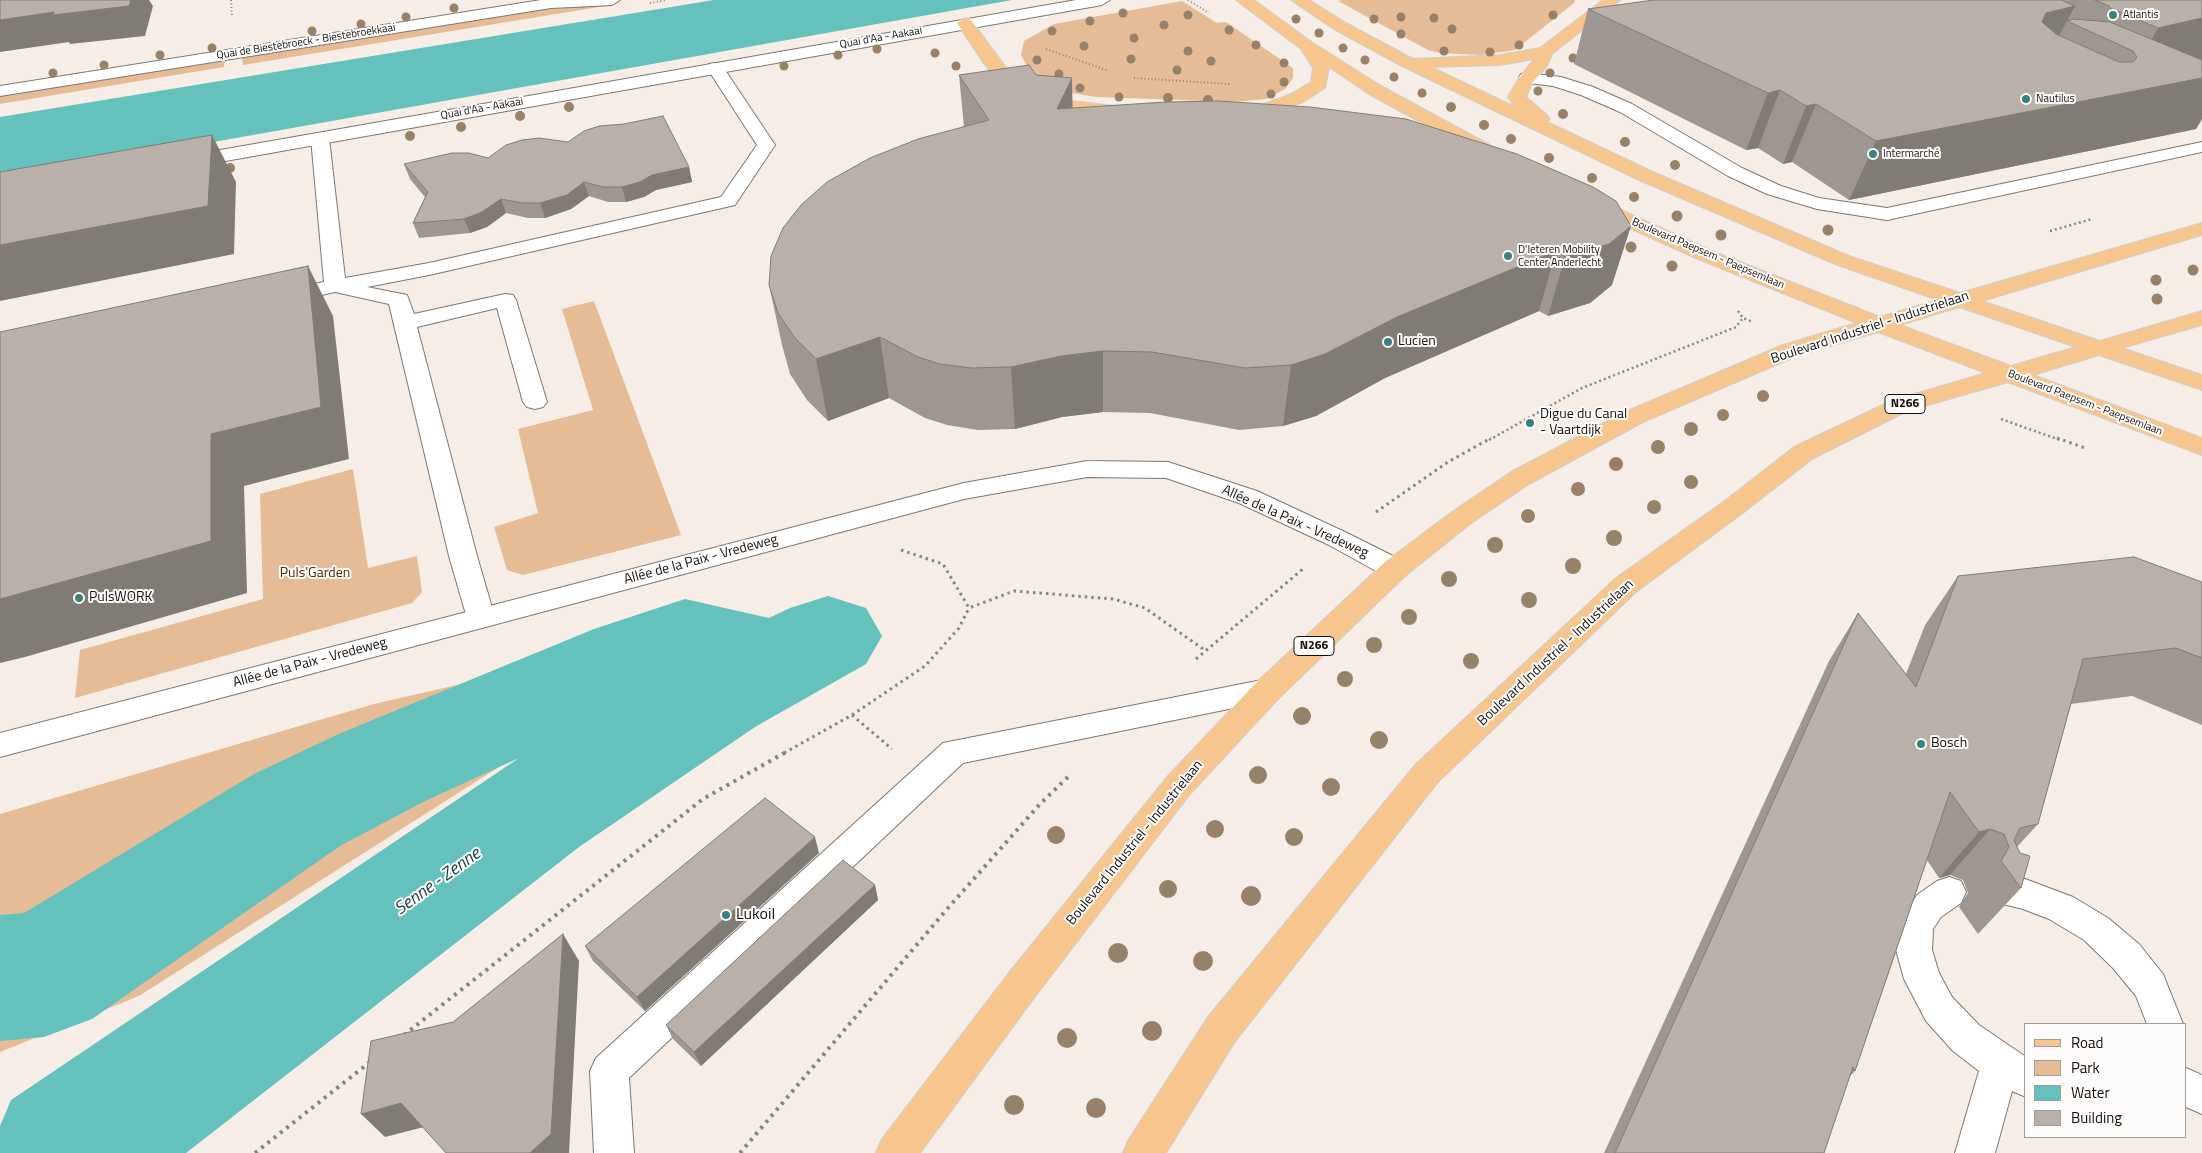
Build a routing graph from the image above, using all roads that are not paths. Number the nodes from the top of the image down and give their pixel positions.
1 (612, 0) edge
2 (1102, 0) edge
3 (1244, 0) edge
4 (1612, 0) edge
5 (1301, 2) edge
6 (965, 23) junction
7 (1307, 46) junction
8 (1545, 52) junction
9 (1408, 63) junction
10 (715, 68) junction
11 (1527, 78) junction
12 (0, 91) edge
13 (1135, 112) edge
14 (1232, 114) edge
15 (1252, 115) junction
16 (1292, 118) edge
17 (1411, 128) edge
18 (1453, 133) junction
19 (1562, 135) junction
20 (320, 138) junction
21 (2202, 147) edge
22 (1505, 160) edge
23 (165, 166) edge
24 (1581, 198) edge
25 (2202, 229) edge
26 (335, 286) junction
27 (295, 295) edge
28 (1959, 300) junction
29 (2202, 318) edge
30 (405, 323) junction
31 (1878, 324) junction
32 (2097, 348) junction
33 (2009, 374) junction
34 (2202, 384) edge
35 (535, 402) dead end
36 (2202, 447) edge
37 (1395, 569) junction
38 (481, 618) junction
39 (1267, 691) junction
40 (0, 745) edge
41 (1991, 887) dead end
42 (1949, 892) dead end
43 (2164, 1023) edge
44 (2013, 1071) edge
45 (2187, 1088) edge
46 (2202, 1096) edge
47 (614, 1153) edge
48 (896, 1153) edge
49 (1143, 1153) edge
50 (1975, 1153) edge

1 - 12 street, Quai de Biestebroeck - Biestebroekkaai
2 - 6 street
3 - 7 main road
4 - 8 main road
5 - 9 main road
6 - 10 street, Quai d'Aa - Aakaai
6 - 13 main road
7 - 15 main road
7 - 18 main road
8 - 9 main road
8 - 11 main road
9 - 19 main road
10 - 20 street, Quai d'Aa - Aakaai
10 - 26 street
11 - 19 main road
11 - 21 street
14 - 15 main road
15 - 16 main road
17 - 18 main road
18 - 22 main road
19 - 28 main road
20 - 23 street, Quai d'Aa - Aakaai
20 - 26 street
24 - 31 main road, Boulevard Paepsem - Paepsemlaan
25 - 28 main road, Boulevard Industriel - Industrielaan / N266
26 - 27 street
26 - 30 street
28 - 31 main road, Boulevard Industriel - Industrielaan / N266
28 - 32 main road
29 - 32 main road, Boulevard Industriel - Industrielaan / N266
30 - 35 street
30 - 38 street
31 - 33 main road, Boulevard Paepsem - Paepsemlaan
31 - 37 main road, Boulevard Industriel - Industrielaan / N266
32 - 33 main road, Boulevard Industriel - Industrielaan / N266
32 - 34 main road
33 - 36 main road, Boulevard Paepsem - Paepsemlaan
33 - 49 main road, Boulevard Industriel - Industrielaan / N266
37 - 38 street, Allée de la Paix - Vredeweg
37 - 39 main road, Boulevard Industriel - Industrielaan / N266
38 - 40 street, Allée de la Paix - Vredeweg
39 - 47 street
39 - 48 main road, Boulevard Industriel - Industrielaan / N266
41 - 43 street
42 - 44 street
44 - 50 street
45 - 46 street

